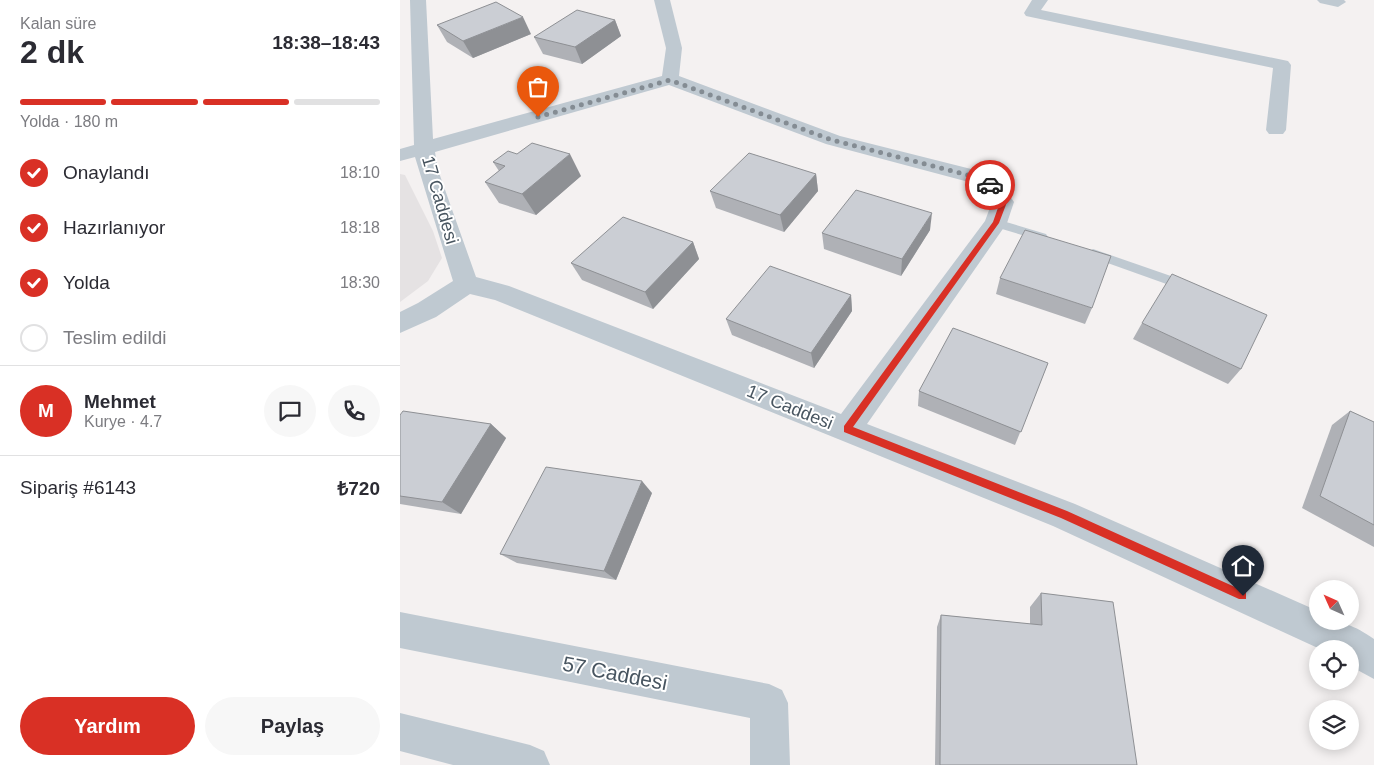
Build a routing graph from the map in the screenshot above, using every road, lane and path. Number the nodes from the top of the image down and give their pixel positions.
1 (418, 0) edge
2 (662, 0) edge
3 (1040, 0) edge
4 (418, 22) junction
5 (400, 26) edge
6 (670, 80) junction
7 (1276, 130) dead end
8 (412, 152) edge
9 (1000, 212) junction
10 (1051, 240) edge
11 (1078, 248) edge
12 (466, 284) junction
13 (1199, 292) edge
14 (400, 323) edge
15 (847, 429) junction
16 (400, 630) edge
17 (1374, 662) edge
18 (400, 732) edge
19 (530, 765) edge
20 (770, 765) edge

1 - 4 street, 17 Caddesi
2 - 6 street
3 - 7 street
4 - 5 street
4 - 8 street, 17 Caddesi
6 - 8 street
6 - 9 street
8 - 12 street, 17 Caddesi
9 - 10 lane
9 - 15 street
11 - 13 lane
12 - 14 street
12 - 15 street, 17 Caddesi
15 - 17 street, 17 Caddesi
16 - 20 street, 57 Caddesi
18 - 19 street

